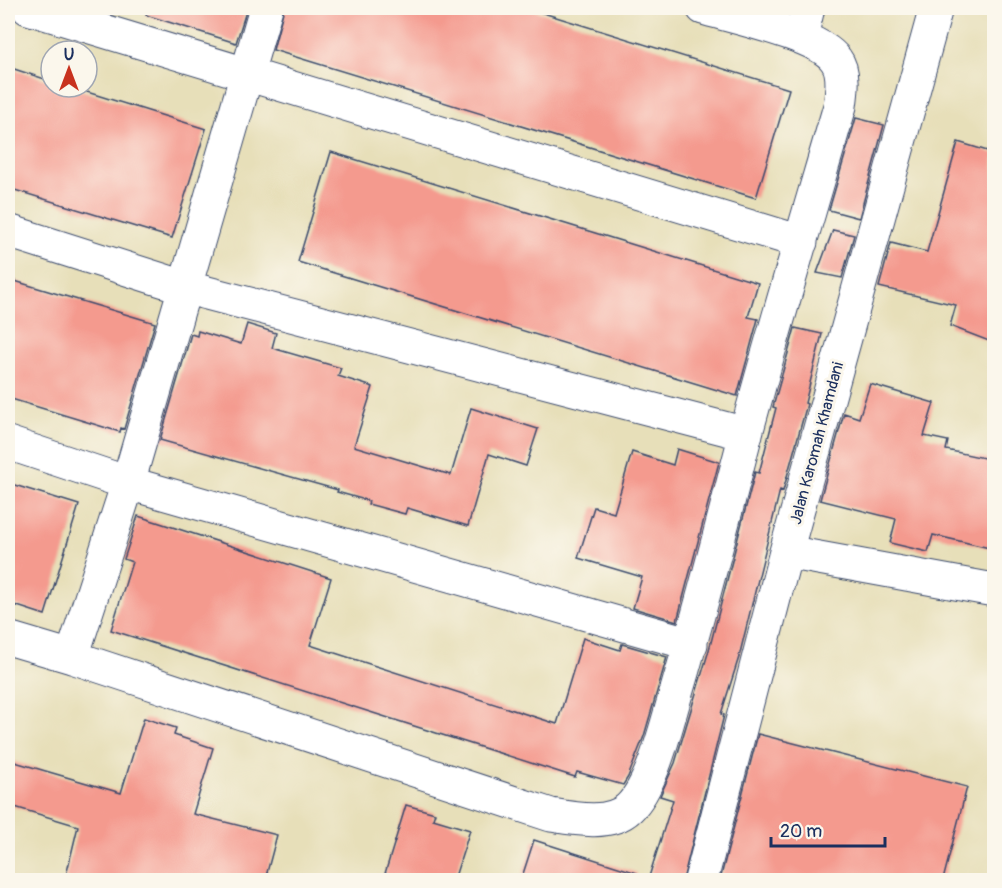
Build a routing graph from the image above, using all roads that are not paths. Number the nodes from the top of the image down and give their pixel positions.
1 (28, 8) edge
2 (266, 8) edge
3 (702, 8) edge
4 (936, 8) edge
5 (805, 22) edge
6 (246, 74) junction
7 (8, 231) edge
8 (801, 242) junction
9 (184, 287) junction
10 (746, 434) junction
11 (8, 443) edge
12 (128, 483) junction
13 (786, 552) junction
14 (994, 590) edge
15 (8, 638) edge
16 (690, 644) junction
17 (72, 657) junction
18 (701, 880) edge

1 - 6 street
2 - 6 street
3 - 5 street
4 - 13 street, Jalan Karomah Khamdani
5 - 8 street
6 - 8 street
6 - 9 street
7 - 9 street
8 - 10 street
9 - 10 street
9 - 12 street
10 - 16 street
11 - 12 street
12 - 16 street
12 - 17 street
13 - 14 street
13 - 18 street, Jalan Karomah Khamdani
15 - 17 street
16 - 17 street

